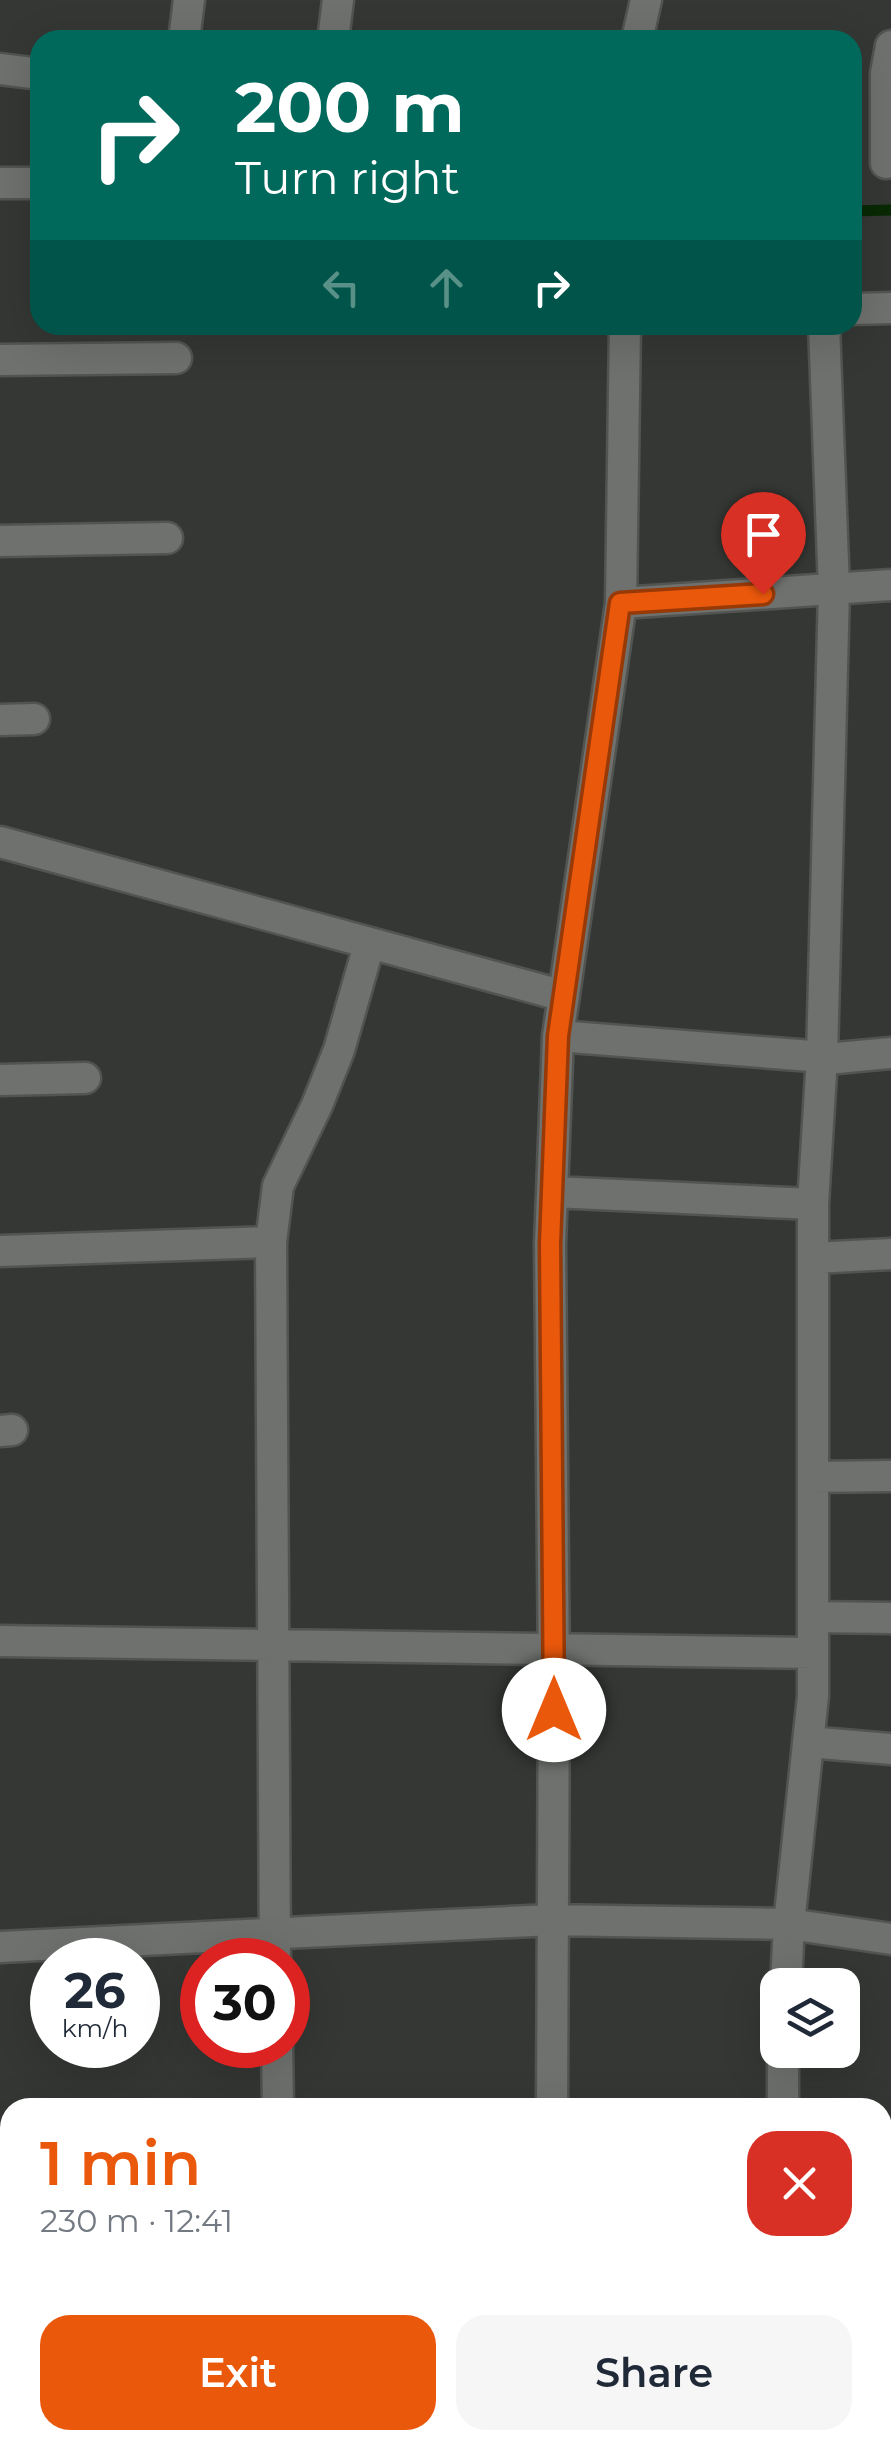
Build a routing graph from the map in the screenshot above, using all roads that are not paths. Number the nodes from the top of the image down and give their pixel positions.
1 (188, 0) edge
2 (338, 0) edge
3 (646, 0) edge
4 (185, 30) edge
5 (334, 30) edge
6 (640, 30) edge
7 (891, 46) edge
8 (0, 69) edge
9 (30, 73) edge
10 (886, 163) dead end
11 (0, 183) edge
12 (30, 183) edge
13 (891, 308) edge
14 (862, 309) edge
15 (625, 335) edge
16 (824, 335) edge
17 (176, 358) dead end
18 (0, 360) edge
19 (167, 538) dead end
20 (0, 541) edge
21 (891, 585) edge
22 (834, 589) junction
23 (620, 603) junction
24 (0, 720) edge
25 (34, 720) dead end
26 (0, 842) edge
27 (369, 945) junction
28 (564, 996) junction
29 (558, 1036) junction
30 (891, 1053) edge
31 (822, 1057) junction
32 (85, 1078) dead end
33 (0, 1080) edge
34 (553, 1192) junction
35 (813, 1204) junction
36 (270, 1242) junction
37 (0, 1251) edge
38 (891, 1254) edge
39 (813, 1258) junction
40 (813, 1476) junction
41 (891, 1476) edge
42 (813, 1617) junction
43 (891, 1618) edge
44 (0, 1642) edge
45 (273, 1644) junction
46 (554, 1648) junction
47 (813, 1652) junction
48 (808, 1742) junction
49 (891, 1749) edge
50 (551, 1920) junction
51 (789, 1924) junction
52 (275, 1938) edge
53 (891, 1939) edge
54 (310, 1944) edge
55 (0, 1947) edge
56 (180, 1948) edge
57 (787, 1968) edge
58 (277, 2068) edge
59 (783, 2068) edge
60 (278, 2098) edge
61 (552, 2098) edge
62 (783, 2098) edge

1 - 4 street
2 - 5 street
3 - 6 street
7 - 10 street
8 - 9 street
11 - 12 street
13 - 14 street
15 - 23 street
16 - 22 street
17 - 18 street
19 - 20 street
21 - 22 street
22 - 23 street
22 - 31 street
23 - 28 street
24 - 25 street
26 - 27 street
27 - 28 street
27 - 36 street
28 - 29 street
29 - 31 street
29 - 34 street
30 - 31 street
31 - 35 street
32 - 33 street
34 - 35 street
34 - 46 street
35 - 39 street
36 - 37 street
36 - 45 street
38 - 39 street
39 - 40 street
40 - 41 street
40 - 42 street
42 - 43 street
42 - 47 street
44 - 45 street
45 - 46 street
45 - 52 street
46 - 47 street
46 - 50 street
47 - 48 street
48 - 49 street
48 - 51 street
50 - 51 street
50 - 54 street
50 - 61 street
51 - 53 street
51 - 57 street
55 - 56 street
58 - 60 street
59 - 62 street

